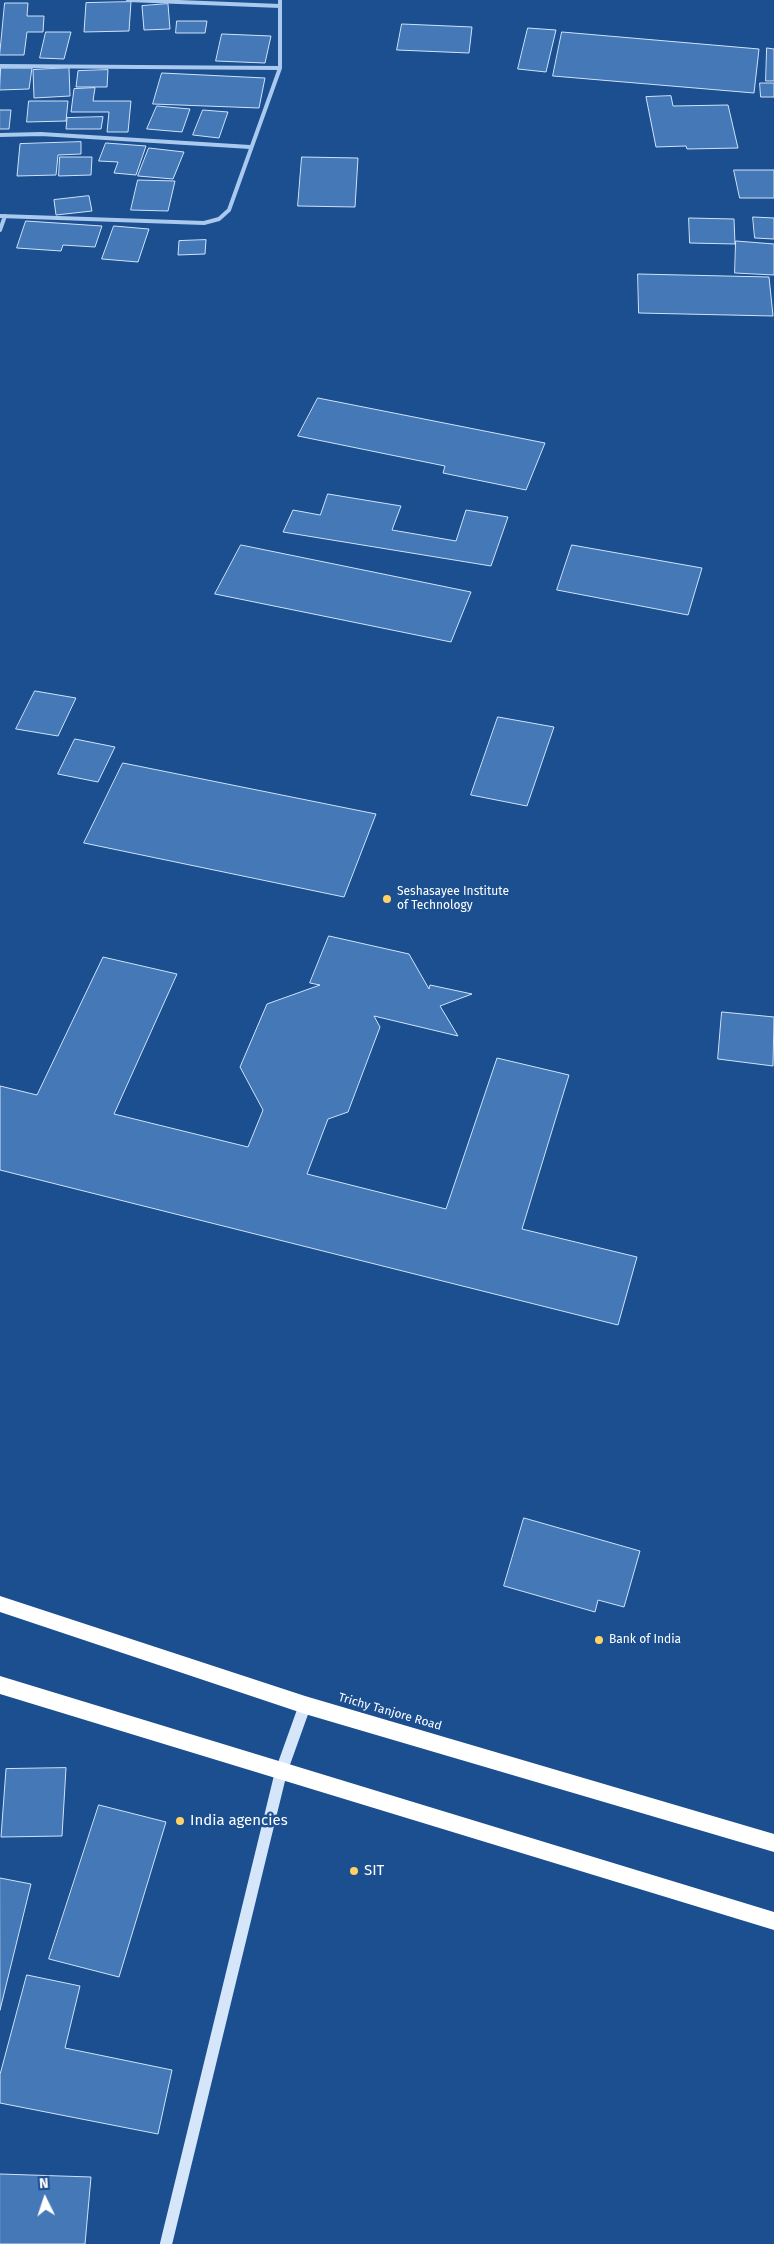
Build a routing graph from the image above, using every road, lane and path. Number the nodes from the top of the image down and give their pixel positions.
1 (128, 0) edge
2 (280, 0) edge
3 (280, 6) junction
4 (0, 66) edge
5 (280, 68) junction
6 (0, 135) edge
7 (250, 147) junction
8 (2, 216) edge
9 (0, 230) edge
10 (0, 1604) edge
11 (0, 1685) edge
12 (304, 1705) junction
13 (281, 1772) junction
14 (774, 1844) edge
15 (774, 1921) edge
16 (166, 2244) edge

1 - 3 street
2 - 3 street
3 - 5 street
4 - 5 street
5 - 7 street
6 - 7 street
7 - 8 street
8 - 9 street
10 - 12 highway, Trichy Tanjore Road
11 - 13 highway
12 - 13 main road
12 - 14 highway, Trichy Tanjore Road
13 - 15 highway
13 - 16 main road

